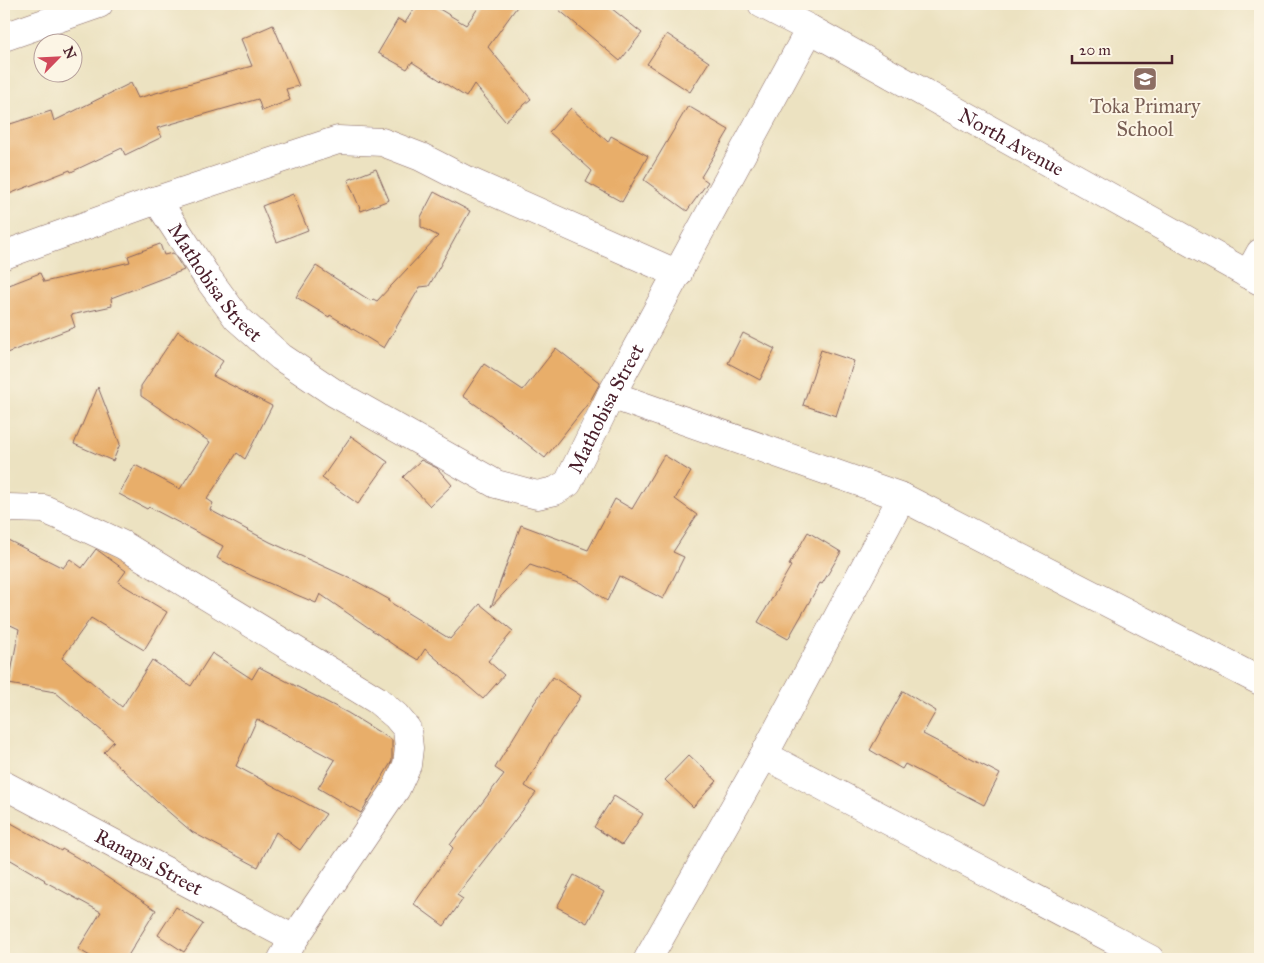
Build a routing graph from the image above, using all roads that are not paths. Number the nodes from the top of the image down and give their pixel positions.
1 (100, 4) edge
2 (762, 4) edge
3 (810, 29) junction
4 (4, 37) edge
5 (157, 200) junction
6 (4, 255) edge
7 (1256, 270) edge
8 (678, 274) junction
9 (611, 394) junction
10 (902, 497) junction
11 (4, 509) edge
12 (1260, 681) edge
13 (764, 755) junction
14 (4, 785) edge
15 (288, 949) edge
16 (648, 959) edge
17 (1150, 959) edge

1 - 4 street
2 - 3 street, North Avenue
3 - 7 street, North Avenue
3 - 8 street, Mathobisa Street
5 - 6 street
5 - 8 street
5 - 9 street, Mathobisa Street
8 - 9 street, Mathobisa Street
9 - 10 street
10 - 12 street
10 - 13 street
11 - 15 street
13 - 16 street
13 - 17 street
14 - 15 street, Ranapsi Street

